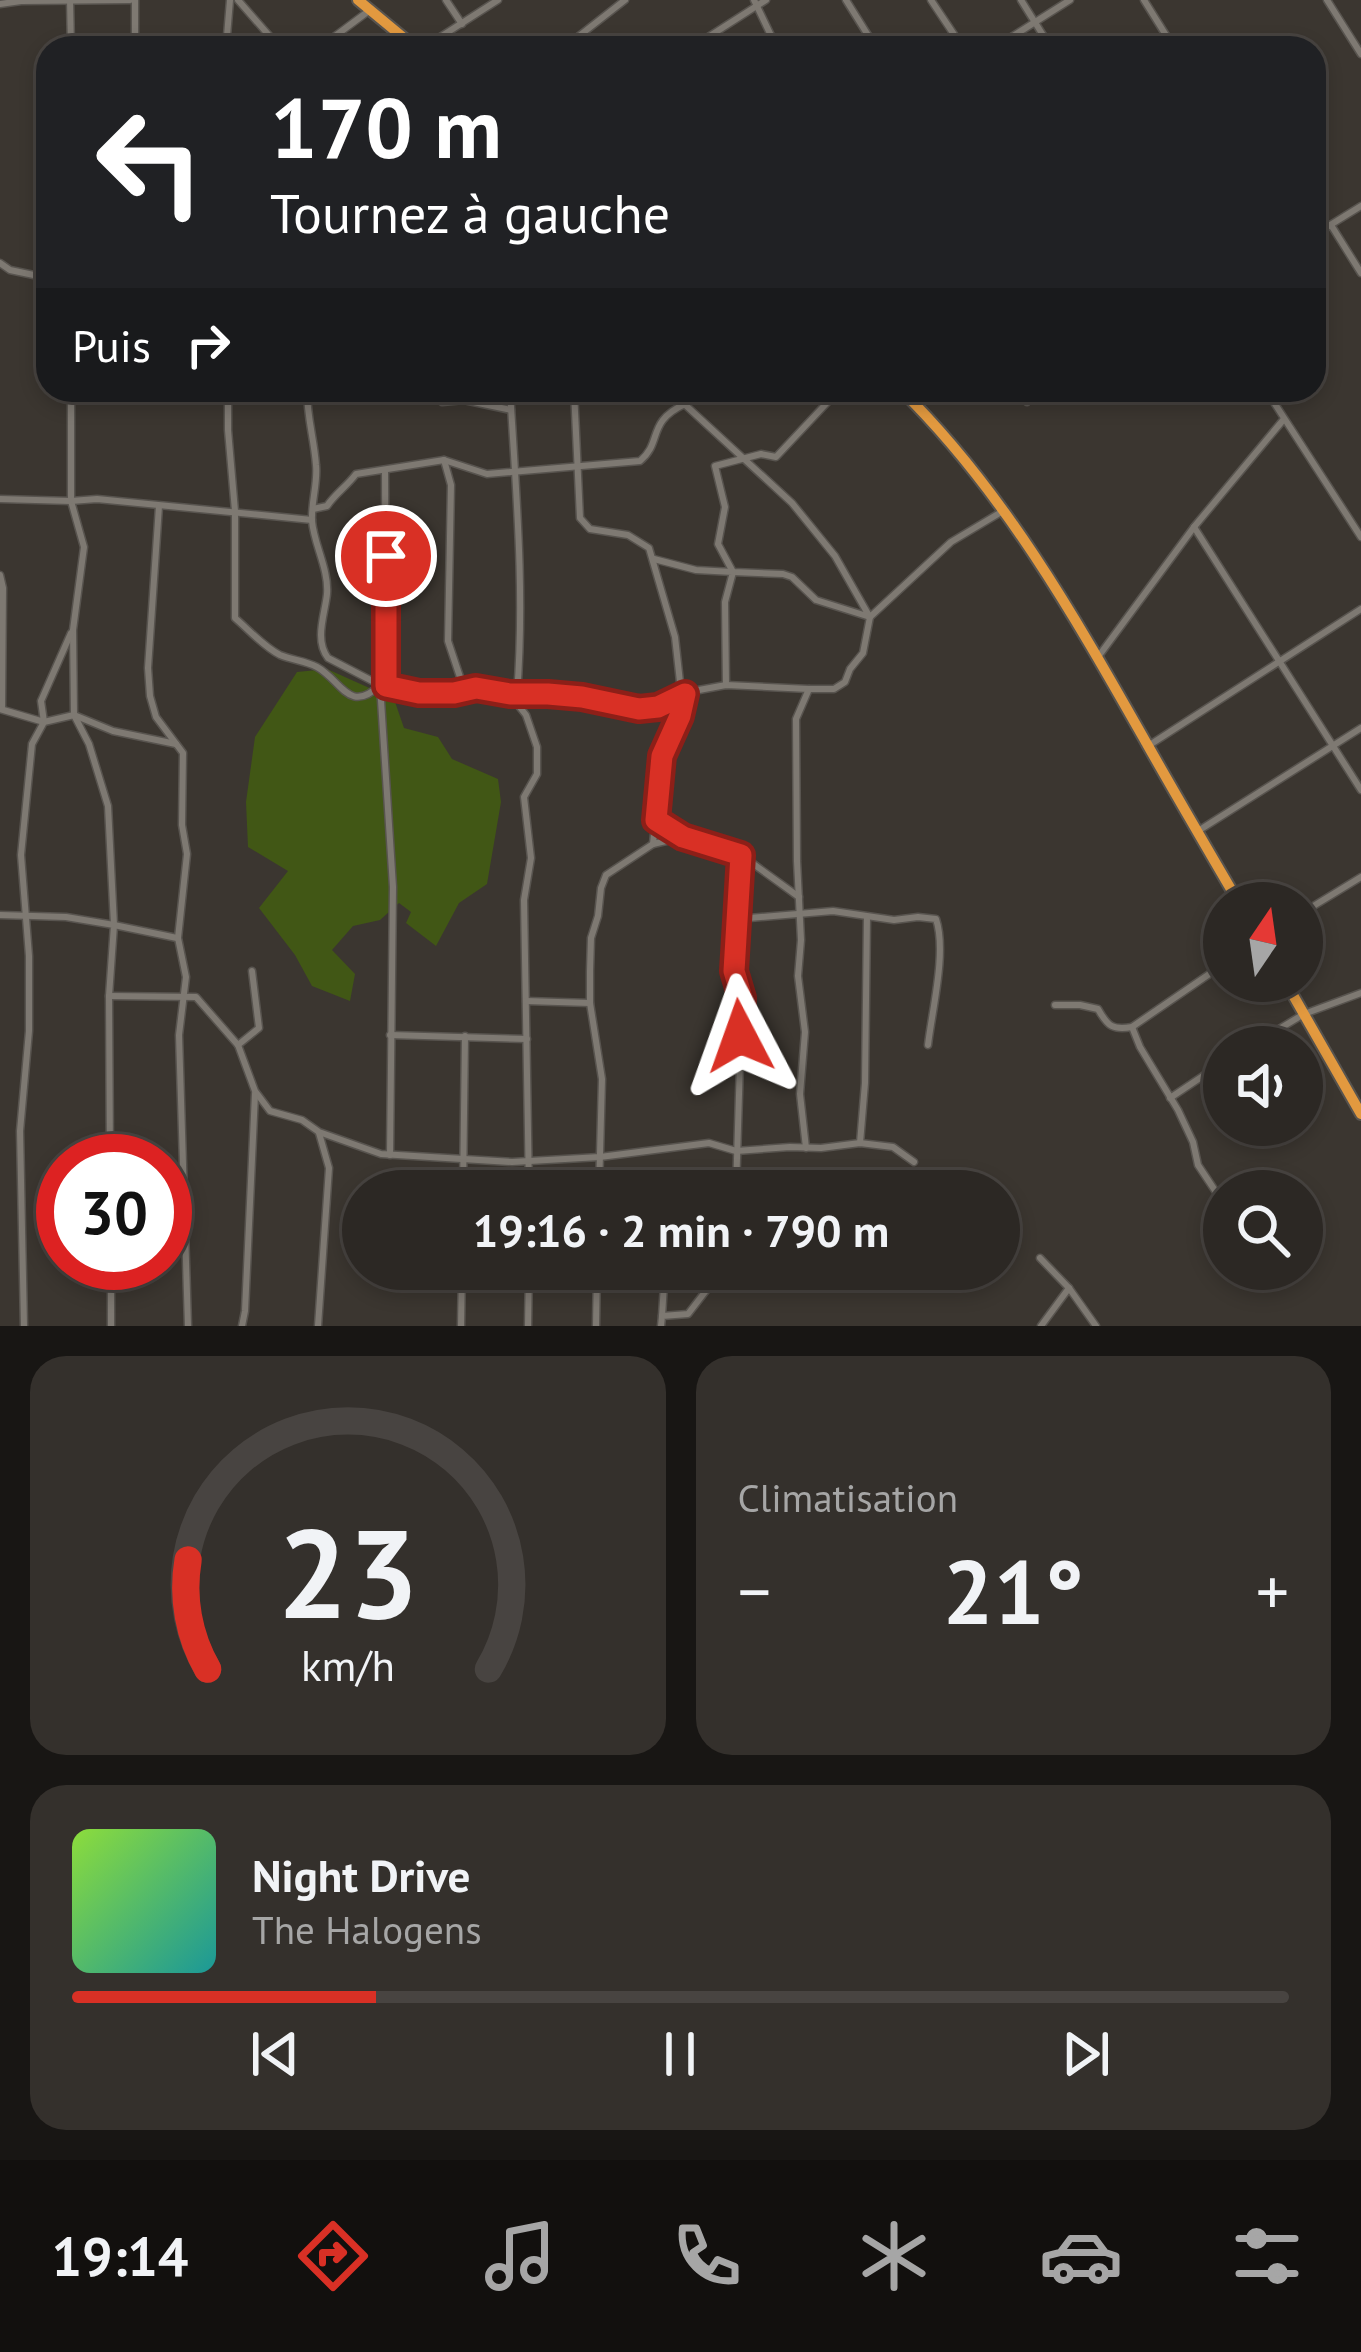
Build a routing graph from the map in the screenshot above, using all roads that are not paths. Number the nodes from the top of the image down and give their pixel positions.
1 (70, 0) edge
2 (133, 0) edge
3 (234, 0) edge
4 (358, 0) edge
5 (446, 0) edge
6 (498, 0) edge
7 (626, 0) edge
8 (846, 0) edge
9 (932, 0) edge
10 (1021, 0) edge
11 (1070, 0) edge
12 (1144, 0) edge
13 (1327, 0) edge
14 (760, 2) edge
15 (0, 4) edge
16 (370, 10) junction
17 (1035, 23) junction
18 (462, 24) junction
19 (70, 36) edge
20 (134, 36) edge
21 (228, 36) edge
22 (268, 36) edge
23 (335, 36) edge
24 (404, 36) edge
25 (441, 36) edge
26 (579, 36) edge
27 (709, 36) edge
28 (773, 36) edge
29 (868, 36) edge
30 (955, 36) edge
31 (1014, 36) edge
32 (1043, 36) edge
33 (1166, 36) edge
34 (1361, 54) edge
35 (1361, 206) edge
36 (1331, 225) junction
37 (1326, 228) edge
38 (0, 262) edge
39 (1361, 273) edge
40 (36, 275) edge
41 (71, 402) edge
42 (228, 402) edge
43 (308, 402) edge
44 (473, 402) edge
45 (510, 402) edge
46 (575, 402) edge
47 (684, 402) edge
48 (828, 402) edge
49 (912, 402) edge
50 (1273, 402) edge
51 (686, 404) junction
52 (511, 410) junction
53 (1284, 419) junction
54 (745, 459) junction
55 (445, 460) junction
56 (578, 466) junction
57 (385, 470) junction
58 (514, 470) junction
59 (0, 499) edge
60 (71, 501) junction
61 (159, 506) junction
62 (313, 509) junction
63 (235, 511) junction
64 (1003, 511) junction
65 (312, 520) junction
66 (1194, 527) junction
67 (1361, 537) edge
68 (654, 559) junction
69 (733, 572) junction
70 (0, 574) edge
71 (1361, 609) edge
72 (870, 617) junction
73 (73, 630) junction
74 (1098, 657) junction
75 (1278, 664) junction
76 (726, 685) junction
77 (383, 686) junction
78 (464, 689) junction
79 (809, 689) junction
80 (513, 694) junction
81 (685, 694) junction
82 (1, 709) edge
83 (74, 715) junction
84 (44, 722) junction
85 (1361, 728) edge
86 (176, 744) junction
87 (1333, 745) junction
88 (1148, 746) junction
89 (1361, 790) edge
90 (656, 820) junction
91 (1198, 831) junction
92 (683, 837) junction
93 (653, 844) junction
94 (741, 855) junction
95 (1361, 877) edge
96 (1227, 882) edge
97 (800, 897) junction
98 (1323, 900) edge
99 (800, 913) junction
100 (0, 915) edge
101 (25, 916) junction
102 (867, 917) junction
103 (737, 920) junction
104 (114, 926) junction
105 (178, 938) junction
106 (252, 970) dead end
107 (1203, 979) edge
108 (1361, 993) edge
109 (183, 996) junction
110 (109, 997) junction
111 (526, 1001) junction
112 (1297, 1002) edge
113 (590, 1003) junction
114 (1055, 1005) dead end
115 (1304, 1014) junction
116 (1284, 1026) edge
117 (1132, 1028) junction
118 (390, 1035) junction
119 (465, 1036) junction
120 (527, 1039) junction
121 (928, 1045) dead end
122 (238, 1046) junction
123 (1203, 1076) edge
124 (256, 1091) junction
125 (1170, 1098) junction
126 (1361, 1114) edge
127 (319, 1132) junction
128 (110, 1134) edge
129 (860, 1143) junction
130 (806, 1148) junction
131 (736, 1151) junction
132 (390, 1155) junction
133 (600, 1157) junction
134 (464, 1159) junction
135 (529, 1161) junction
136 (914, 1162) dead end
137 (464, 1170) edge
138 (529, 1170) edge
139 (600, 1170) edge
140 (736, 1170) edge
141 (1203, 1172) edge
142 (1040, 1258) dead end
143 (1069, 1288) junction
144 (111, 1290) edge
145 (462, 1290) edge
146 (529, 1290) edge
147 (597, 1290) edge
148 (663, 1290) edge
149 (707, 1290) edge
150 (661, 1321) edge
151 (24, 1326) edge
152 (111, 1326) edge
153 (188, 1326) edge
154 (242, 1326) edge
155 (317, 1326) edge
156 (461, 1326) edge
157 (528, 1326) edge
158 (596, 1326) edge
159 (1041, 1326) edge
160 (1096, 1326) edge

1 - 2 street
1 - 15 street
1 - 19 street
2 - 20 street
3 - 21 street
3 - 22 street
4 - 16 highway
5 - 18 street
6 - 18 street
7 - 26 street
8 - 29 street
9 - 30 street
10 - 17 street
11 - 17 street
12 - 33 street
13 - 34 street
14 - 27 street
14 - 28 street
16 - 23 street
16 - 24 highway
17 - 31 street
17 - 32 street
18 - 25 street
35 - 36 street
36 - 37 street
36 - 39 street
38 - 40 street
41 - 60 street
42 - 63 street
43 - 62 street
44 - 52 street
45 - 52 street
46 - 56 street
47 - 51 street
48 - 54 street
49 - 64 highway
50 - 53 street
51 - 54 street
51 - 56 street
52 - 58 street
53 - 66 street
53 - 67 street
54 - 69 street
54 - 72 street
55 - 57 street
55 - 58 street
55 - 78 street
56 - 58 street
56 - 68 street
57 - 62 street
57 - 77 street
58 - 80 street
59 - 60 street
60 - 61 street
60 - 73 street
61 - 63 street
61 - 86 street
62 - 65 street
63 - 65 street
63 - 77 street
64 - 72 street
64 - 74 highway
65 - 77 street
66 - 74 street
66 - 75 street
68 - 69 street
68 - 81 street
69 - 72 street
69 - 76 street
70 - 82 street
71 - 75 street
72 - 79 street
73 - 83 street
73 - 84 street
74 - 88 highway
75 - 87 street
75 - 88 street
76 - 79 street
76 - 81 street
77 - 78 street
77 - 118 street
78 - 80 street
79 - 97 street
80 - 81 street
80 - 111 street
81 - 90 street
82 - 84 street
83 - 84 street
83 - 86 street
83 - 104 street
84 - 101 street
85 - 87 street
86 - 105 street
87 - 89 street
87 - 91 street
88 - 91 highway
90 - 92 street
90 - 93 street
91 - 96 highway
92 - 93 street
92 - 94 street
93 - 113 street
94 - 97 street
94 - 103 street
95 - 98 street
97 - 99 street
99 - 102 street
99 - 103 street
99 - 130 street
100 - 101 street
101 - 104 street
101 - 151 street
102 - 121 street
102 - 129 street
103 - 131 street
104 - 105 street
104 - 110 street
105 - 109 street
106 - 122 street
107 - 117 street
108 - 115 street
109 - 110 street
109 - 122 street
109 - 153 street
110 - 128 street
111 - 113 street
111 - 120 street
112 - 115 highway
113 - 133 street
114 - 117 street
115 - 116 street
115 - 126 highway
117 - 125 street
118 - 119 street
118 - 132 street
119 - 120 street
119 - 134 street
120 - 135 street
122 - 124 street
123 - 125 street
124 - 127 street
124 - 154 street
125 - 141 street
127 - 132 street
127 - 155 street
129 - 130 street
129 - 136 street
130 - 131 street
131 - 133 street
131 - 140 street
132 - 134 street
133 - 135 street
133 - 139 street
134 - 135 street
134 - 137 street
135 - 138 street
142 - 143 street
143 - 159 street
143 - 160 street
144 - 152 street
145 - 156 street
146 - 157 street
147 - 158 street
148 - 150 street
149 - 150 street

